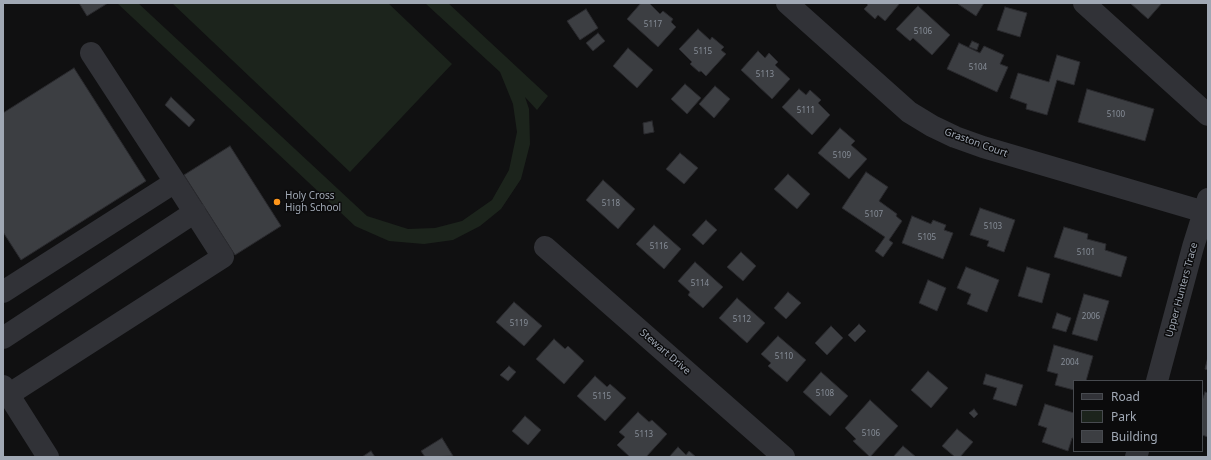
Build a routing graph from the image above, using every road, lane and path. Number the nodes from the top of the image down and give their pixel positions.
1 (787, 3) edge
2 (1084, 3) edge
3 (91, 53) dead end
4 (1208, 115) edge
5 (175, 182) junction
6 (1207, 208) edge
7 (195, 212) junction
8 (545, 246) dead end
9 (3, 292) edge
10 (3, 338) edge
11 (1157, 380) edge
12 (6, 390) edge
13 (48, 457) edge
14 (784, 457) edge

1 - 6 street, Graston Court
2 - 4 street
3 - 5 street
5 - 7 street
5 - 9 street
6 - 11 street, Upper Hunters Trace
7 - 10 street
7 - 12 street
8 - 14 street, Stewart Drive
12 - 13 street

